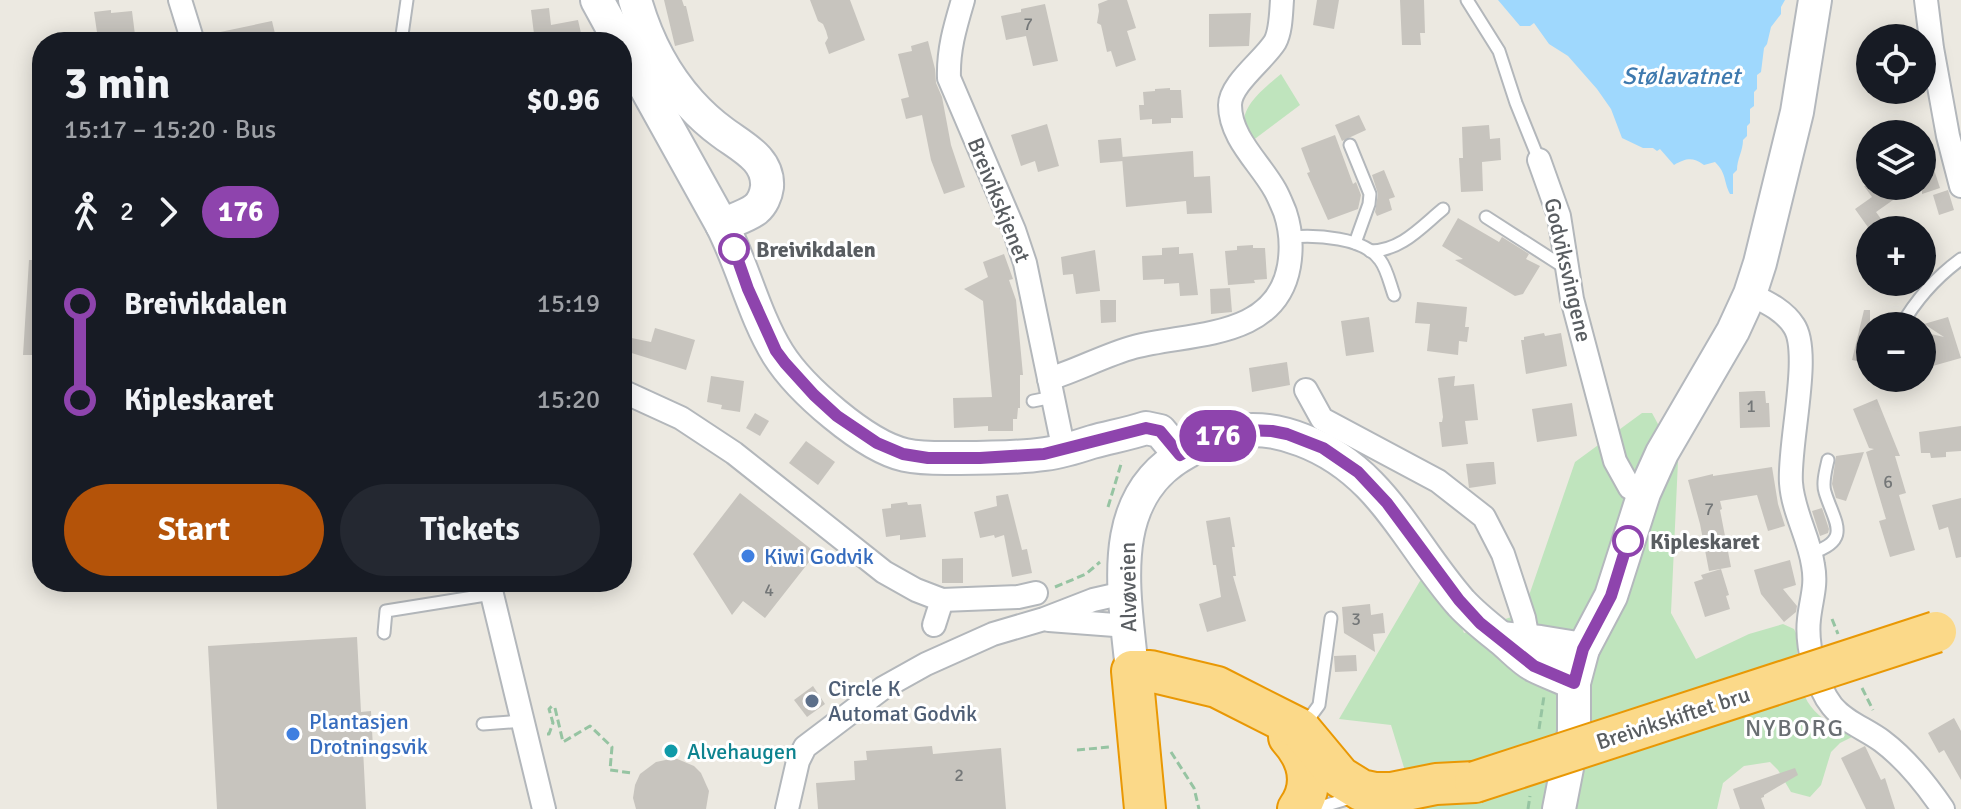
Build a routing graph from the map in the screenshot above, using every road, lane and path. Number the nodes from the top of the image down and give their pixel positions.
1 (180, 0) edge
2 (407, 0) edge
3 (597, 0) edge
4 (635, 0) edge
5 (963, 0) edge
6 (1282, 0) edge
7 (1467, 0) edge
8 (1815, 0) edge
9 (1926, 0) edge
10 (190, 32) edge
11 (402, 32) edge
12 (615, 32) edge
13 (632, 63) edge
14 (1954, 136) edge
15 (1350, 145) dead end
16 (1539, 160) joint
17 (1961, 186) edge
18 (1443, 209) dead end
19 (1486, 217) dead end
20 (722, 225) junction
21 (1291, 237) junction
22 (1355, 243) junction
23 (1370, 251) junction
24 (1961, 259) edge
25 (1567, 270) junction
26 (1750, 294) junction
27 (1394, 295) dead end
28 (1910, 312) edge
29 (1306, 390) dead end
30 (1045, 392) junction
31 (632, 396) edge
32 (1064, 451) junction
33 (1180, 455) junction
34 (1828, 460) dead end
35 (1644, 493) junction
36 (1811, 553) junction
37 (1086, 574) dead end
38 (472, 592) edge
39 (491, 592) edge
40 (1036, 593) joint
41 (942, 600) junction
42 (1127, 610) junction
43 (1331, 618) dead end
44 (1044, 619) junction
45 (934, 625) dead end
46 (1936, 632) dead end
47 (384, 633) dead end
48 (1517, 645) junction
49 (1583, 649) junction
50 (1574, 683) junction
51 (1134, 688) junction
52 (555, 708) dead end
53 (523, 721) junction
54 (1276, 721) junction
55 (483, 724) dead end
56 (1165, 746) dead end
57 (1102, 747) dead end
58 (1077, 750) dead end
59 (632, 773) dead end
60 (1396, 799) edge
61 (544, 809) edge
62 (787, 809) edge
63 (1145, 809) edge
64 (1199, 809) edge
65 (1298, 809) edge
66 (1313, 809) edge
67 (1559, 809) edge
68 (1943, 809) edge

1 - 10 street
2 - 11 lane
3 - 12 main road
4 - 20 main road
5 - 30 street, Breivikskjenet
6 - 21 street
7 - 16 lane, Godviksvingene
8 - 26 main road
9 - 14 street
13 - 20 main road
14 - 17 street
15 - 22 lane
16 - 25 street, Godviksvingene
18 - 23 lane
19 - 25 lane
20 - 32 main road
21 - 22 lane
21 - 30 street
22 - 23 lane
23 - 27 lane
24 - 28 lane
25 - 35 street, Godviksvingene
26 - 35 main road
26 - 36 street
29 - 48 street
30 - 32 street, Breivikskjenet
31 - 41 street
32 - 33 main road
33 - 42 main road, Alvøveien
33 - 48 main road, Alvøveien
34 - 36 lane
35 - 49 main road
36 - 68 street
37 - 40 path
38 - 47 lane
39 - 53 street
40 - 41 street
41 - 45 street
42 - 44 street
42 - 44 street
42 - 51 main road, Alvøveien
43 - 54 lane
44 - 62 street
46 - 60 highway, Breivikskiftet bru, bridge
48 - 49 main road
48 - 50 main road, Alvøveien
49 - 50 main road
50 - 67 main road
51 - 54 highway
51 - 63 highway
52 - 59 path
53 - 55 lane
53 - 61 street
54 - 60 highway
54 - 65 highway
56 - 64 path
57 - 58 path
60 - 66 lane

